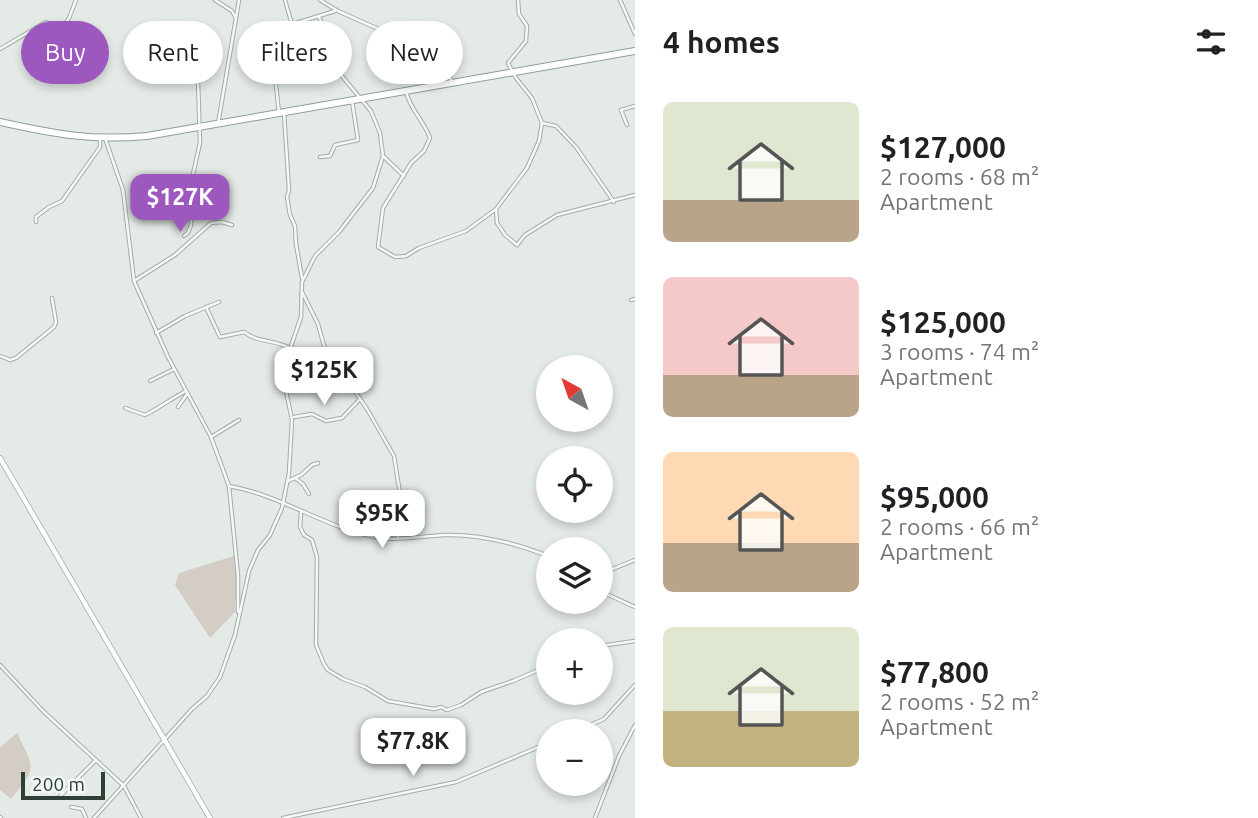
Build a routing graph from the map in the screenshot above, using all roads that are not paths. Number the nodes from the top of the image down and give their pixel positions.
1 (76, 0) edge
2 (215, 0) edge
3 (239, 0) edge
4 (285, 0) edge
5 (320, 0) edge
6 (518, 0) edge
7 (620, 0) edge
8 (338, 11) junction
9 (319, 17) junction
10 (236, 18) junction
11 (292, 21) edge
12 (297, 21) edge
13 (321, 21) edge
14 (366, 24) edge
15 (635, 34) edge
16 (0, 49) edge
17 (635, 51) edge
18 (514, 72) junction
19 (463, 81) edge
20 (197, 84) edge
21 (277, 84) edge
22 (348, 84) edge
23 (446, 84) edge
24 (405, 91) junction
25 (361, 99) junction
26 (352, 101) junction
27 (635, 106) edge
28 (282, 112) junction
29 (0, 122) edge
30 (542, 123) junction
31 (218, 124) junction
32 (627, 125) dead end
33 (200, 127) junction
34 (102, 138) junction
35 (383, 156) junction
36 (320, 157) dead end
37 (404, 176) junction
38 (635, 195) edge
39 (614, 202) junction
40 (496, 209) junction
41 (36, 222) dead end
42 (232, 225) dead end
43 (184, 236) dead end
44 (134, 281) junction
45 (302, 282) junction
46 (302, 292) junction
47 (52, 298) dead end
48 (219, 302) dead end
49 (206, 307) junction
50 (156, 333) junction
51 (290, 348) junction
52 (0, 356) edge
53 (174, 369) junction
54 (149, 381) dead end
55 (187, 393) junction
56 (360, 399) junction
57 (178, 407) dead end
58 (125, 408) dead end
59 (292, 418) junction
60 (239, 420) dead end
61 (211, 437) junction
62 (1, 460) edge
63 (318, 463) dead end
64 (295, 478) junction
65 (288, 481) junction
66 (229, 486) junction
67 (309, 494) dead end
68 (283, 503) junction
69 (301, 512) junction
70 (398, 538) junction
71 (536, 552) edge
72 (635, 560) edge
73 (613, 569) edge
74 (613, 597) edge
75 (635, 607) edge
76 (238, 616) junction
77 (635, 641) edge
78 (613, 644) edge
79 (0, 666) edge
80 (536, 671) edge
81 (635, 685) edge
82 (604, 719) edge
83 (635, 725) edge
84 (165, 741) junction
85 (536, 748) edge
86 (96, 760) junction
87 (124, 786) junction
88 (61, 796) dead end
89 (71, 807) dead end
90 (86, 818) edge
91 (94, 818) edge
92 (141, 818) edge
93 (210, 818) edge
94 (283, 818) edge
95 (595, 818) edge

1 - 16 street
2 - 10 street
3 - 10 street
4 - 11 street
5 - 8 street
6 - 18 street
7 - 15 street
8 - 9 street
8 - 14 street
9 - 12 street
9 - 13 street
10 - 31 street
17 - 18 highway
18 - 19 highway
18 - 30 street
20 - 33 street
21 - 28 street
22 - 25 street
23 - 24 highway
24 - 25 highway
24 - 37 street
25 - 26 highway
25 - 35 street
26 - 28 highway
26 - 36 street
27 - 32 street
28 - 31 highway
28 - 45 street
29 - 34 highway
30 - 39 street
30 - 40 street
31 - 33 highway
33 - 34 highway
33 - 43 street
34 - 41 street
34 - 44 street
35 - 37 street
35 - 45 street
37 - 40 street
38 - 39 street
39 - 40 street
42 - 44 street
44 - 50 street
45 - 46 street
46 - 51 street
46 - 56 street
47 - 52 street
48 - 49 street
49 - 50 street
49 - 51 street
50 - 53 street
51 - 59 street
53 - 54 street
53 - 55 street
55 - 57 street
55 - 58 street
55 - 61 street
56 - 59 street
56 - 70 street
59 - 65 street
60 - 61 street
61 - 66 street
62 - 84 main road
63 - 64 street
64 - 65 street
64 - 67 street
65 - 68 street
66 - 68 street
66 - 76 street
68 - 69 street
68 - 76 street
69 - 70 street
69 - 80 street
70 - 71 street
72 - 73 street
74 - 75 street
76 - 84 street
77 - 78 street
79 - 86 street
81 - 82 street
83 - 95 street
84 - 87 street
84 - 93 main road
85 - 94 street
86 - 87 street
86 - 88 street
87 - 91 street
87 - 92 street
89 - 90 street

